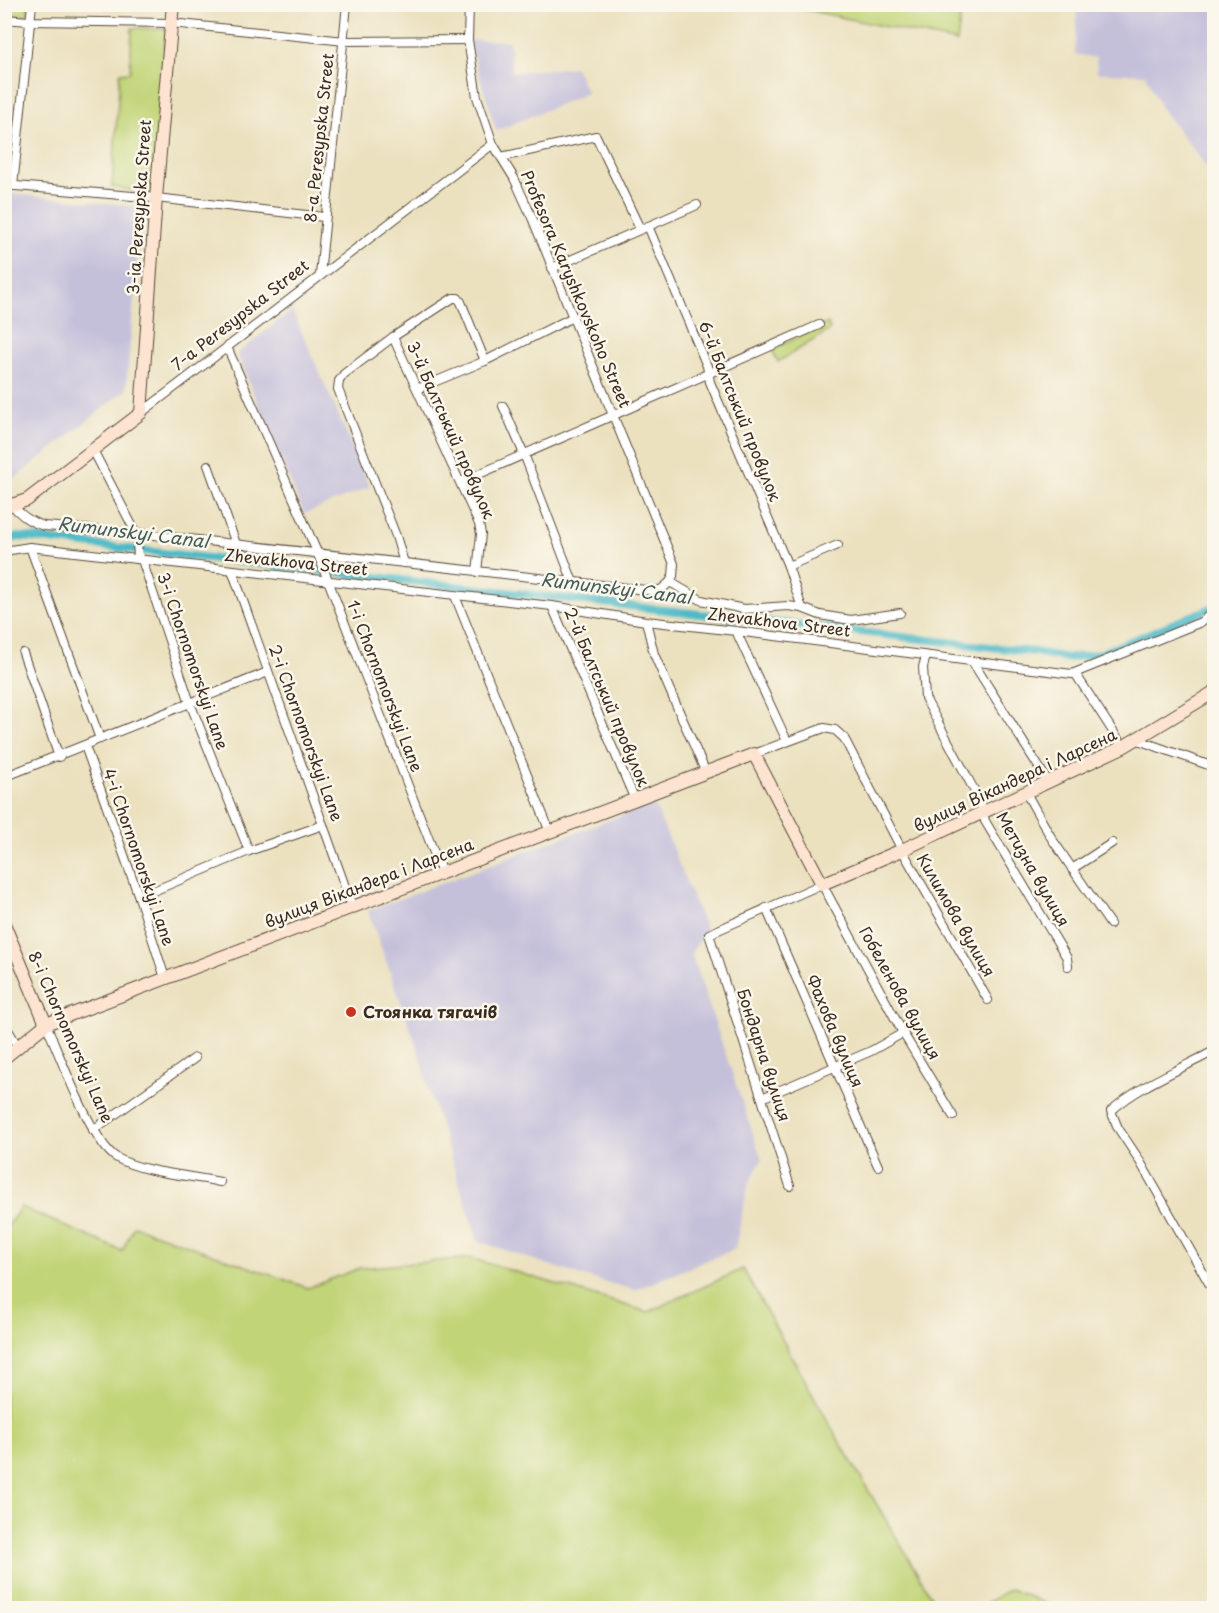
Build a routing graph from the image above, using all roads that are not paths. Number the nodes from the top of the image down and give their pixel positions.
1 (32, 4) edge
2 (172, 4) edge
3 (347, 4) edge
4 (469, 4) edge
5 (4, 19) edge
6 (29, 21) junction
7 (171, 23) junction
8 (468, 40) junction
9 (345, 41) junction
10 (494, 144) junction
11 (501, 157) junction
12 (9, 186) edge
13 (156, 198) junction
14 (697, 205) dead end
15 (324, 217) junction
16 (644, 228) junction
17 (552, 268) junction
18 (320, 275) junction
19 (573, 317) junction
20 (819, 325) dead end
21 (393, 337) junction
22 (227, 347) junction
23 (485, 361) junction
24 (709, 374) junction
25 (417, 389) junction
26 (503, 406) dead end
27 (141, 413) junction
28 (613, 416) junction
29 (93, 450) junction
30 (524, 454) junction
31 (208, 465) dead end
32 (461, 482) junction
33 (8, 505) edge
34 (136, 535) junction
35 (236, 544) junction
36 (838, 545) dead end
37 (30, 548) junction
38 (7, 550) edge
39 (318, 554) junction
40 (140, 558) junction
41 (404, 563) junction
42 (788, 566) junction
43 (232, 570) junction
44 (477, 572) junction
45 (326, 577) junction
46 (573, 582) junction
47 (670, 582) junction
48 (455, 596) junction
49 (552, 606) junction
50 (802, 608) junction
51 (1215, 611) edge
52 (900, 613) dead end
53 (646, 621) junction
54 (736, 631) junction
55 (23, 653) dead end
56 (927, 656) junction
57 (972, 661) junction
58 (268, 672) junction
59 (1075, 673) junction
60 (1215, 692) edge
61 (190, 704) junction
62 (824, 728) joint
63 (100, 739) junction
64 (1138, 740) junction
65 (787, 741) junction
66 (85, 746) junction
67 (1123, 747) junction
68 (754, 754) junction
69 (59, 757) junction
70 (1215, 767) edge
71 (706, 773) junction
72 (4, 777) edge
73 (1049, 783) junction
74 (1026, 793) junction
75 (635, 800) junction
76 (983, 813) junction
77 (323, 825) junction
78 (550, 832) junction
79 (1112, 843) dead end
80 (902, 850) junction
81 (249, 851) junction
82 (1072, 869) junction
83 (442, 873) junction
84 (822, 884) junction
85 (139, 897) junction
86 (352, 906) junction
87 (766, 908) junction
88 (4, 924) edge
89 (1110, 924) dead end
90 (709, 934) joint
91 (1068, 966) dead end
92 (165, 978) junction
93 (988, 1000) dead end
94 (4, 1023) edge
95 (46, 1024) junction
96 (903, 1033) junction
97 (18, 1047) junction
98 (1215, 1051) edge
99 (4, 1058) edge
100 (195, 1058) dead end
101 (834, 1067) junction
102 (762, 1098) junction
103 (953, 1116) dead end
104 (93, 1130) junction
105 (878, 1166) dead end
106 (220, 1182) dead end
107 (790, 1185) dead end
108 (1215, 1292) edge

1 - 6 street
2 - 7 street, 3-ia Peresypska Street
3 - 9 street, 8-a Peresypska Street
4 - 8 street, Profesora Karyshkovskoho Street
5 - 6 street
6 - 7 street
6 - 12 street
7 - 9 street
7 - 13 street, 3-ia Peresypska Street
8 - 9 street
8 - 10 street, Profesora Karyshkovskoho Street
9 - 15 street, 8-a Peresypska Street
10 - 11 street, Profesora Karyshkovskoho Street
10 - 18 street, 7-a Peresypska Street
11 - 16 street, 6-й Балтський провулок
11 - 17 street, Profesora Karyshkovskoho Street
12 - 13 street
13 - 15 street
13 - 27 street, 3-ia Peresypska Street
14 - 16 street
15 - 18 street, 8-a Peresypska Street
16 - 17 street
16 - 24 street, 6-й Балтський провулок
17 - 19 street, Profesora Karyshkovskoho Street
18 - 22 street, 7-a Peresypska Street
19 - 23 street
19 - 28 street, Profesora Karyshkovskoho Street
20 - 24 street
21 - 23 street
21 - 25 street, 3-й Балтський провулок
21 - 41 street
22 - 27 street, 7-a Peresypska Street
22 - 39 street, 1-i Chornomorskyi Lane
23 - 25 street
24 - 28 street
24 - 42 street, 6-й Балтський провулок
25 - 32 street, 3-й Балтський провулок
26 - 30 street, 2-й Балтський провулок
27 - 29 street, 7-a Peresypska Street
28 - 30 street
28 - 47 street, Profesora Karyshkovskoho Street
29 - 33 street, 7-a Peresypska Street
29 - 34 street, 3-i Chornomorskyi Lane
30 - 32 street
30 - 46 street, 2-й Балтський провулок
31 - 35 street
32 - 44 street, 3-й Балтський провулок
33 - 34 street, Zhevakhova Street
34 - 35 street, Zhevakhova Street
34 - 40 street, 3-i Chornomorskyi Lane
35 - 39 street, Zhevakhova Street
36 - 42 street
37 - 38 street, Zhevakhova Street
37 - 40 street, Zhevakhova Street
37 - 63 street
39 - 41 street, Zhevakhova Street
39 - 45 street, 1-i Chornomorskyi Lane
40 - 43 street, Zhevakhova Street
40 - 61 street, 3-i Chornomorskyi Lane
41 - 44 street, Zhevakhova Street
42 - 50 street, 6-й Балтський провулок
43 - 45 street, Zhevakhova Street
43 - 58 street, 2-i Chornomorskyi Lane
44 - 46 street, Zhevakhova Street
45 - 48 street, Zhevakhova Street
45 - 83 street, 1-i Chornomorskyi Lane
46 - 47 street, Zhevakhova Street
47 - 50 street, Zhevakhova Street
48 - 49 street, Zhevakhova Street
48 - 78 street
49 - 53 street, Zhevakhova Street
49 - 75 street, 2-й Балтський провулок
50 - 52 street, Zhevakhova Street
51 - 59 street, Zhevakhova Street
53 - 54 street, Zhevakhova Street
53 - 71 street
54 - 56 street, Zhevakhova Street
54 - 65 street
55 - 69 street
56 - 57 street, Zhevakhova Street
56 - 76 street, Метизна вулиця
57 - 59 street, Zhevakhova Street
57 - 73 street
58 - 61 street
58 - 77 street, 2-i Chornomorskyi Lane
59 - 67 street
60 - 64 street, вулиця Вікандера і Ларсена
61 - 63 street
61 - 81 street, 3-i Chornomorskyi Lane
62 - 65 street, вулиця Вікандера і Ларсена
62 - 80 street, Килимова вулиця
63 - 66 street
64 - 67 street, вулиця Вікандера і Ларсена
64 - 70 street
65 - 68 street, вулиця Вікандера і Ларсена
66 - 69 street
66 - 85 street, 4-i Chornomorskyi Lane
67 - 73 street, вулиця Вікандера і Ларсена
68 - 71 street, вулиця Вікандера і Ларсена
68 - 84 street
69 - 72 street
71 - 75 street, вулиця Вікандера і Ларсена
73 - 74 street, вулиця Вікандера і Ларсена
74 - 76 street, вулиця Вікандера і Ларсена
74 - 82 street
75 - 78 street, вулиця Вікандера і Ларсена
76 - 80 street, вулиця Вікандера і Ларсена
76 - 91 street, Метизна вулиця
77 - 81 street
77 - 86 street, 2-i Chornomorskyi Lane
78 - 83 street, вулиця Вікандера і Ларсена
79 - 82 street
80 - 84 street, вулиця Вікандера і Ларсена
80 - 93 street, Килимова вулиця
81 - 85 street
82 - 89 street
83 - 86 street, вулиця Вікандера і Ларсена
84 - 87 street, вулиця Вікандера і Ларсена
84 - 96 street, Гобеленова вулиця
85 - 92 street, 4-i Chornomorskyi Lane
86 - 92 street, вулиця Вікандера і Ларсена
87 - 90 street, вулиця Вікандера і Ларсена
87 - 101 street, Фахова вулиця
88 - 95 street, 8-i Chornomorskyi Lane
90 - 102 street, Бондарна вулиця
92 - 95 street, вулиця Вікандера і Ларсена
94 - 97 street
95 - 97 street, вулиця Вікандера і Ларсена
95 - 104 street, 8-i Chornomorskyi Lane
96 - 101 street
96 - 103 street, Гобеленова вулиця
97 - 99 street, вулиця Вікандера і Ларсена
98 - 108 street
100 - 104 street
101 - 102 street
101 - 105 street, Фахова вулиця
102 - 107 street, Бондарна вулиця
104 - 106 street, 8-i Chornomorskyi Lane

